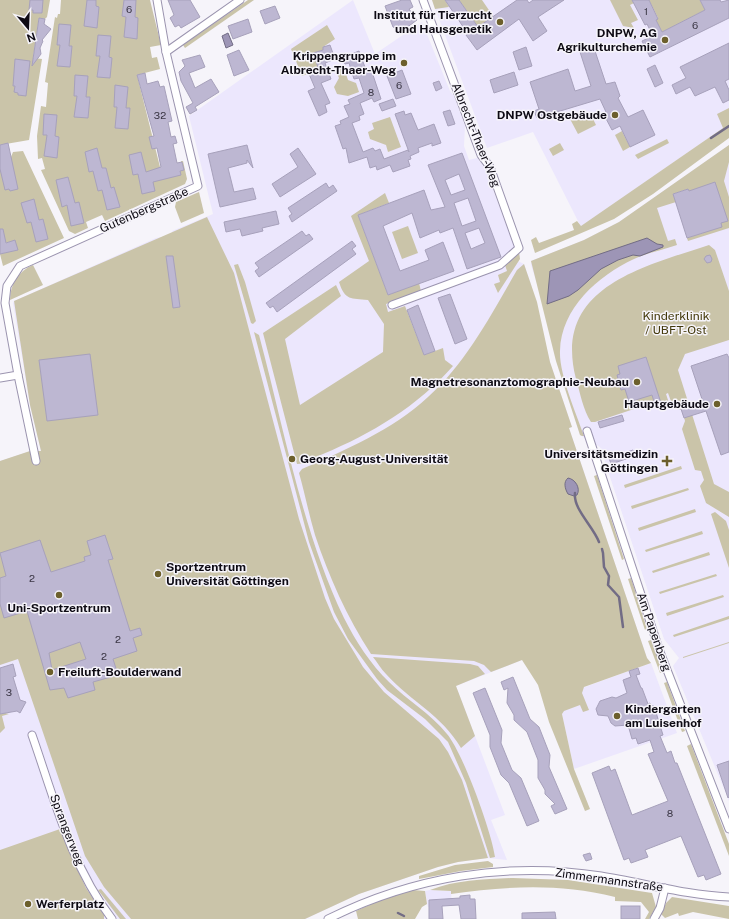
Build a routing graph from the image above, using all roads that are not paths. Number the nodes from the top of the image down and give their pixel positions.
1 (157, 0) edge
2 (240, 0) edge
3 (423, 0) edge
4 (166, 52) junction
5 (392, 305) dead end
6 (18, 375) junction
7 (0, 378) edge
8 (587, 430) dead end
9 (36, 461) dead end
10 (32, 735) dead end
11 (729, 829) edge
12 (665, 888) junction
13 (729, 897) edge
14 (112, 919) edge
15 (328, 919) edge
16 (654, 919) edge

1 - 4 street, Gutenbergstraße
2 - 4 street
3 - 5 street, Albrecht-Thaer-Weg
4 - 6 street, Gutenbergstraße
6 - 7 street
6 - 9 street, Gutenbergstraße
8 - 11 street, Am Papenberg
10 - 14 street, Sprangerweg
12 - 13 street, Zimmermannstraße
12 - 15 street, Zimmermannstraße
12 - 16 street

